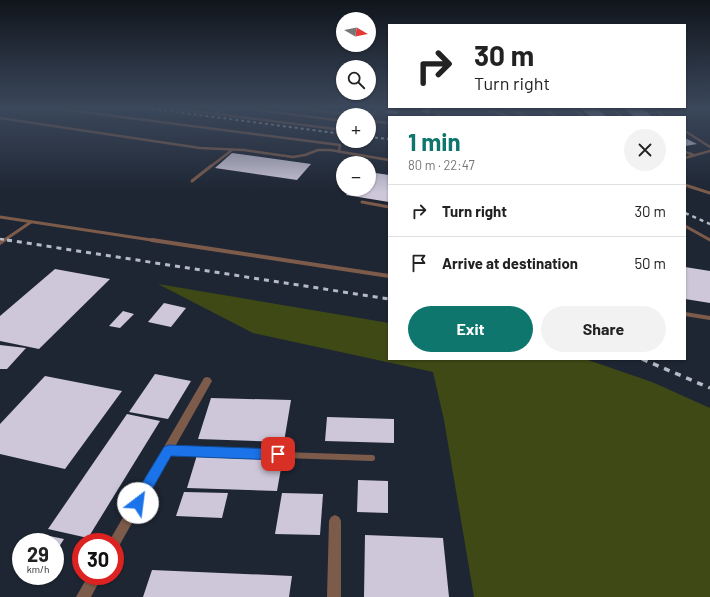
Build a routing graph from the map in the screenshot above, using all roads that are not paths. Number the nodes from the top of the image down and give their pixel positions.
1 (119, 136) edge
2 (269, 136) edge
3 (694, 136) edge
4 (710, 147) edge
5 (232, 150) junction
6 (339, 151) junction
7 (710, 151) edge
8 (686, 152) edge
9 (694, 155) junction
10 (686, 158) edge
11 (388, 160) edge
12 (192, 181) dead end
13 (686, 185) edge
14 (710, 193) edge
15 (362, 202) dead end
16 (388, 207) edge
17 (0, 217) edge
18 (31, 222) junction
19 (686, 227) edge
20 (710, 240) edge
21 (0, 243) edge
22 (388, 276) edge
23 (686, 314) edge
24 (710, 318) edge
25 (207, 381) dead end
26 (168, 450) junction
27 (372, 458) dead end
28 (335, 521) dead end
29 (120, 533) edge
30 (90, 585) edge
31 (83, 597) edge
32 (334, 597) edge

1 - 5 lane
2 - 6 lane
3 - 4 lane
5 - 6 lane
5 - 12 lane
6 - 11 lane
7 - 9 lane
8 - 9 lane
9 - 10 lane
13 - 14 lane
15 - 16 lane
17 - 18 lane
18 - 21 lane
18 - 22 lane
19 - 20 lane
23 - 24 lane
25 - 26 street
26 - 27 lane
26 - 29 street
28 - 32 street
30 - 31 street

